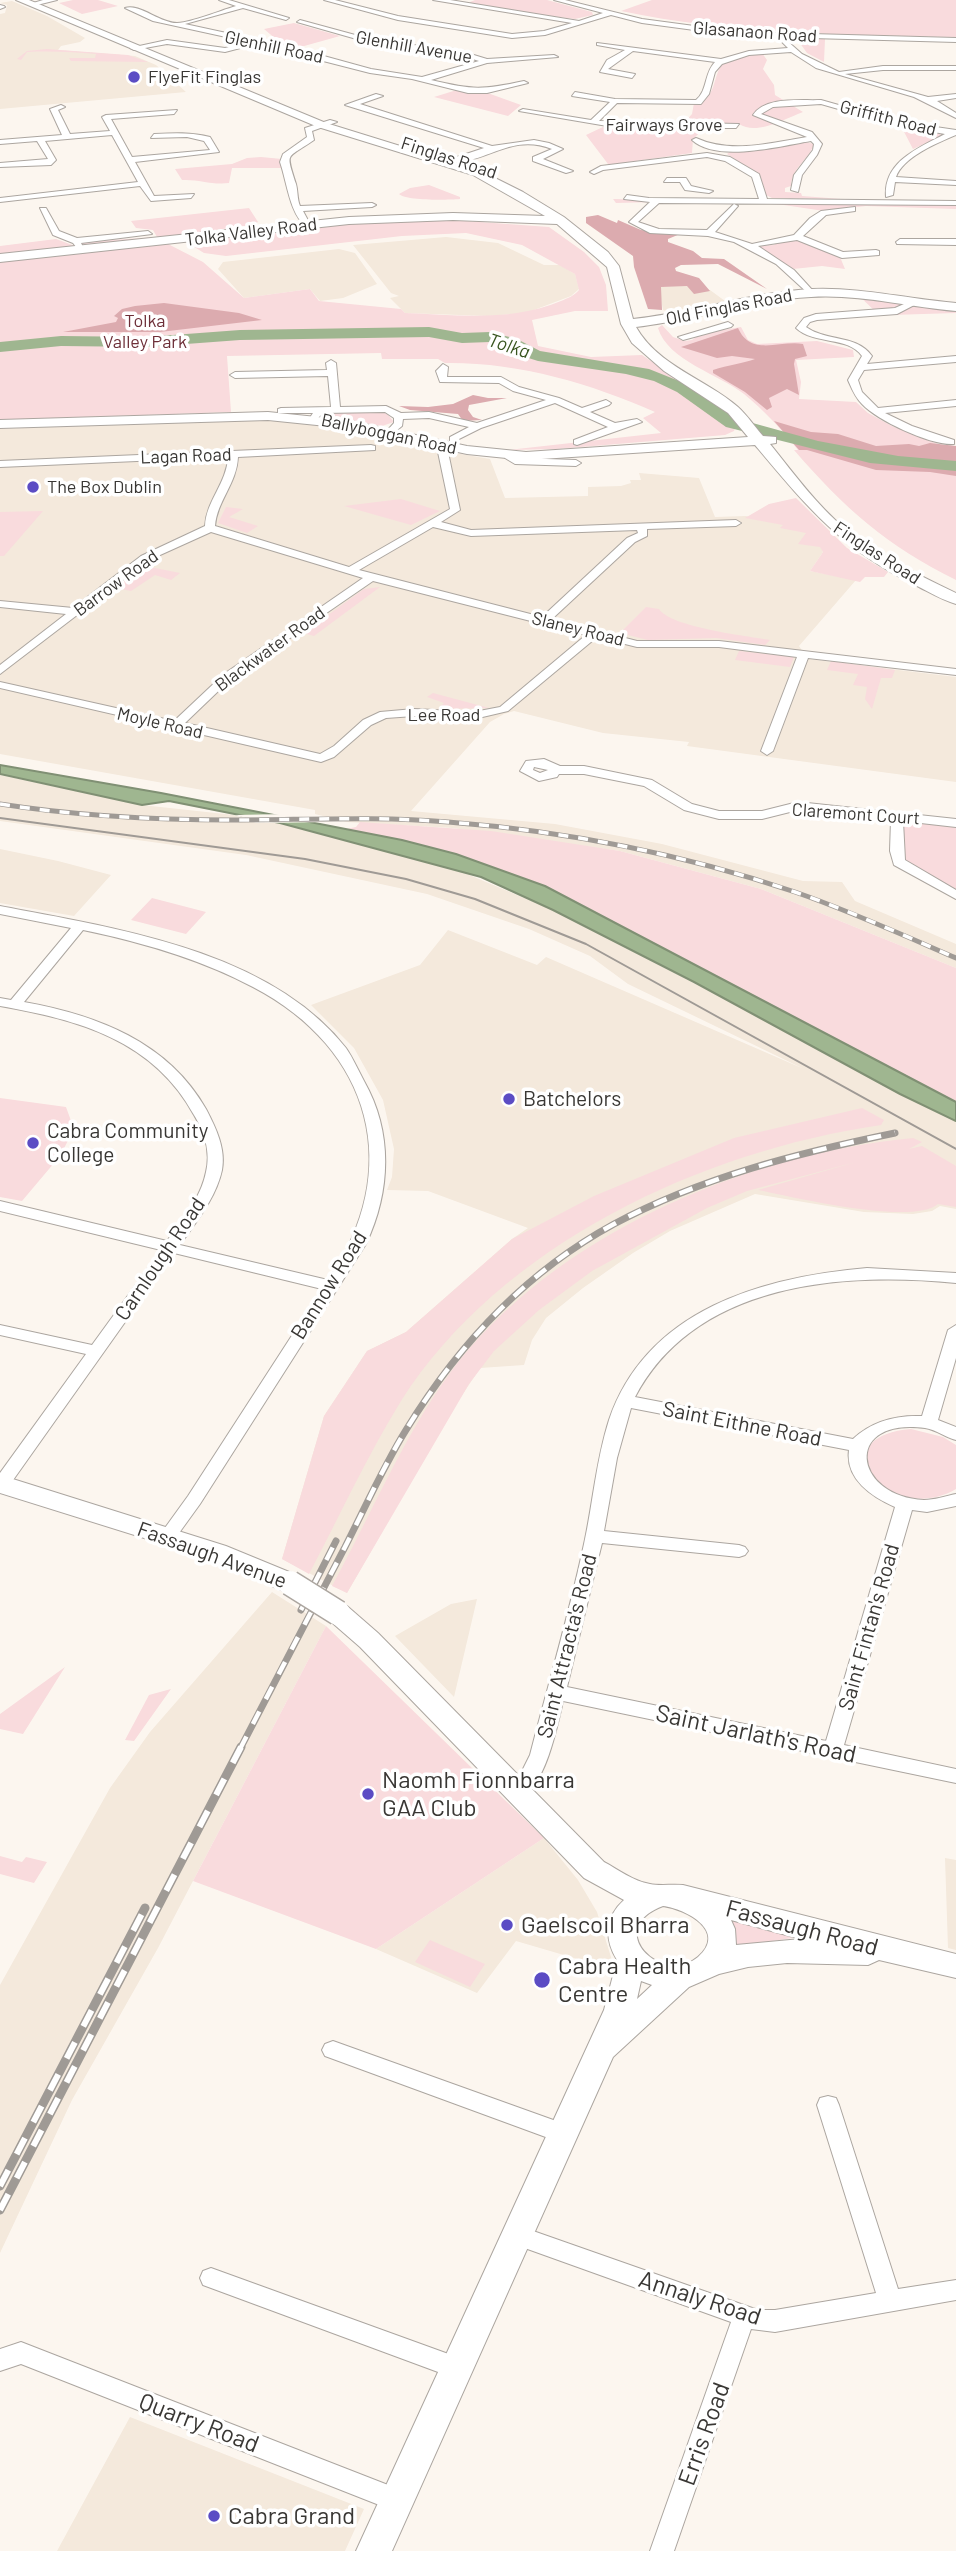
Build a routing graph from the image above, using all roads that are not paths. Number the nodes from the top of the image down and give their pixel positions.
1 (21, 0) edge
2 (222, 0) edge
3 (327, 0) edge
4 (436, 0) edge
5 (557, 0) edge
6 (42, 1) edge
7 (243, 6) junction
8 (128, 8) dead end
9 (608, 14) junction
10 (286, 18) dead end
11 (300, 22) dead end
12 (580, 22) junction
13 (177, 24) junction
14 (783, 36) junction
15 (956, 40) edge
16 (252, 43) junction
17 (599, 44) dead end
18 (139, 47) junction
19 (633, 48) junction
20 (790, 50) junction
21 (554, 57) dead end
22 (487, 61) junction
23 (722, 61) junction
24 (956, 68) edge
25 (840, 73) junction
26 (632, 76) dead end
27 (423, 79) junction
28 (524, 83) dead end
29 (575, 94) dead end
30 (379, 96) dead end
31 (956, 96) edge
32 (926, 100) junction
33 (615, 101) junction
34 (61, 107) dead end
35 (174, 111) dead end
36 (523, 111) dead end
37 (956, 116) edge
38 (327, 123) junction
39 (593, 123) junction
40 (785, 125) junction
41 (736, 126) dead end
42 (954, 132) edge
43 (113, 133) junction
44 (791, 134) dead end
45 (66, 136) junction
46 (154, 136) dead end
47 (814, 138) junction
48 (40, 139) junction
49 (696, 140) dead end
50 (0, 142) edge
51 (494, 149) junction
52 (724, 153) junction
53 (130, 160) junction
54 (457, 160) junction
55 (0, 165) edge
56 (569, 171) dead end
57 (594, 172) dead end
58 (892, 179) junction
59 (667, 180) dead end
60 (116, 181) dead end
61 (956, 183) edge
62 (141, 184) junction
63 (83, 189) junction
64 (795, 190) dead end
65 (721, 191) dead end
66 (709, 195) junction
67 (890, 195) dead end
68 (191, 196) dead end
69 (627, 197) dead end
70 (0, 200) edge
71 (764, 201) junction
72 (533, 203) junction
73 (956, 203) edge
74 (640, 204) dead end
75 (372, 205) dead end
76 (734, 206) dead end
77 (297, 209) junction
78 (43, 210) dead end
79 (956, 210) edge
80 (502, 219) junction
81 (566, 219) junction
82 (306, 224) junction
83 (709, 233) junction
84 (148, 234) dead end
85 (797, 237) junction
86 (900, 242) dead end
87 (956, 242) edge
88 (755, 244) dead end
89 (78, 246) junction
90 (876, 253) dead end
91 (0, 258) edge
92 (811, 293) junction
93 (916, 302) junction
94 (956, 307) edge
95 (691, 314) junction
96 (645, 323) junction
97 (628, 324) junction
98 (728, 325) dead end
99 (706, 330) junction
100 (682, 337) dead end
101 (956, 359) edge
102 (443, 367) dead end
103 (861, 367) junction
104 (235, 374) dead end
105 (523, 381) dead end
106 (513, 387) junction
107 (569, 390) dead end
108 (553, 399) junction
109 (956, 403) edge
110 (607, 404) dead end
111 (336, 410) junction
112 (281, 411) dead end
113 (584, 411) junction
114 (876, 411) junction
115 (317, 415) junction
116 (399, 416) junction
117 (637, 422) dead end
118 (0, 424) edge
119 (478, 426) junction
120 (615, 426) junction
121 (760, 432) junction
122 (390, 433) junction
123 (453, 439) dead end
124 (733, 441) junction
125 (577, 442) dead end
126 (951, 442) dead end
127 (371, 448) dead end
128 (443, 452) dead end
129 (233, 454) junction
130 (510, 455) junction
131 (576, 463) dead end
132 (0, 464) edge
133 (788, 475) junction
134 (429, 523) junction
135 (736, 523) dead end
136 (210, 528) junction
137 (642, 528) junction
138 (349, 571) junction
139 (370, 577) junction
140 (956, 587) edge
141 (956, 599) edge
142 (0, 604) edge
143 (76, 612) junction
144 (545, 620) junction
145 (595, 634) junction
146 (804, 654) junction
147 (0, 671) edge
148 (956, 672) edge
149 (0, 685) edge
150 (175, 726) junction
151 (768, 751) dead end
152 (321, 758) joint
153 (556, 770) dead end
154 (897, 816) junction
155 (956, 823) edge
156 (956, 895) edge
157 (0, 910) edge
158 (80, 925) junction
159 (7, 1003) edge
160 (0, 1206) edge
161 (171, 1247) junction
162 (956, 1278) edge
163 (331, 1286) junction
164 (0, 1330) edge
165 (956, 1330) edge
166 (95, 1351) junction
167 (625, 1401) junction
168 (929, 1422) junction
169 (956, 1434) edge
170 (858, 1446) junction
171 (1, 1485) edge
172 (956, 1500) edge
173 (905, 1504) junction
174 (168, 1536) junction
175 (595, 1536) junction
176 (739, 1551) dead end
177 (556, 1692) junction
178 (833, 1751) junction
179 (956, 1776) edge
180 (517, 1790) junction
181 (594, 1870) junction
182 (651, 1896) junction
183 (698, 1901) junction
184 (620, 1931) junction
185 (905, 1955) junction
186 (632, 1959) junction
187 (709, 1965) junction
188 (956, 1966) edge
189 (680, 1977) junction
190 (333, 2050) dead end
191 (598, 2055) junction
192 (828, 2105) dead end
193 (562, 2133) junction
194 (516, 2235) junction
195 (211, 2278) dead end
196 (956, 2290) edge
197 (890, 2301) junction
198 (744, 2317) junction
199 (0, 2360) edge
200 (457, 2368) junction
201 (397, 2500) junction
202 (374, 2551) edge
203 (663, 2551) edge

1 - 6 main road, Finglas Road
2 - 7 street
3 - 12 street
4 - 12 street
5 - 9 street, Glasanaon Road
6 - 18 main road, Finglas Road
7 - 10 street
7 - 13 street
8 - 13 street, Glenhill Road
9 - 12 street
9 - 14 street, Glasanaon Road
11 - 22 street, Glenhill Avenue
13 - 16 street, Glenhill Road
14 - 15 street, Glasanaon Road
14 - 20 street
16 - 18 street
16 - 27 street, Glenhill Road
17 - 19 street
18 - 38 main road, Finglas Road
19 - 23 street
19 - 26 street
20 - 23 street
20 - 25 street, Griffith Road
21 - 22 street
22 - 27 street
23 - 33 street
24 - 25 street
25 - 32 street, Griffith Road
27 - 28 street, Glenhill Road
29 - 33 street
30 - 51 street
31 - 32 street
32 - 37 street, Griffith Road
33 - 39 street, Fairways Grove
34 - 45 street
35 - 43 street
36 - 39 street, Fairways Grove
38 - 54 main road, Finglas Road
38 - 72 main road, Finglas Road
38 - 77 street
39 - 41 street, Fairways Grove
40 - 42 street, Griffith Road
40 - 44 street
40 - 47 street
42 - 58 street, Griffith Road
43 - 45 street
43 - 53 street
45 - 48 street
46 - 53 street
47 - 52 street
47 - 64 street
48 - 50 street
48 - 55 street
49 - 52 street
51 - 54 street
51 - 56 street
52 - 57 street
52 - 71 street
53 - 62 street
54 - 81 main road, Finglas Road
58 - 61 street
58 - 67 street
59 - 66 street
60 - 63 street
62 - 63 street
62 - 68 street
63 - 70 street
65 - 66 street
66 - 69 street
66 - 71 street
71 - 73 street
72 - 80 main road
72 - 81 main road, Finglas Road
74 - 83 street
75 - 77 street
76 - 83 street
77 - 82 street
78 - 89 street
79 - 85 street
80 - 81 main road, Tolka Valley Road
80 - 82 main road, Tolka Valley Road
81 - 96 main road, Finglas Road
81 - 97 main road, Finglas Road
82 - 89 main road, Tolka Valley Road
83 - 92 street
84 - 89 street
85 - 88 street
85 - 90 street
86 - 87 street
89 - 91 main road, Tolka Valley Road
92 - 93 main road, Old Finglas Road
92 - 95 main road, Old Finglas Road
93 - 94 main road, Old Finglas Road
93 - 103 street
95 - 96 main road, Old Finglas Road
95 - 99 street
96 - 97 main road, Old Finglas Road
96 - 121 main road, Finglas Road
97 - 121 main road, Finglas Road
98 - 99 street
99 - 100 street
101 - 103 street
102 - 106 street
103 - 114 street
104 - 111 street
105 - 106 street
106 - 108 street
107 - 108 street
108 - 113 street
108 - 119 street
109 - 114 street
110 - 113 street
111 - 115 street
111 - 116 street
112 - 115 street
113 - 120 street
114 - 126 street
115 - 118 main road, Ballyboggan Road
115 - 122 main road, Ballyboggan Road
116 - 119 street
116 - 122 street
117 - 120 street
119 - 123 street
120 - 125 street
121 - 124 main road, Ballyboggan Road
121 - 133 main road, Finglas Road
121 - 140 main road, Finglas Road
122 - 130 main road, Ballyboggan Road
124 - 130 main road, Ballyboggan Road
124 - 133 main road
127 - 129 street, Lagan Road
128 - 134 street
129 - 132 street, Lagan Road
129 - 136 street
130 - 131 street
133 - 141 main road, Finglas Road
134 - 137 street
134 - 138 street
135 - 137 street
136 - 138 street, Slaney Road
136 - 143 street, Barrow Road
137 - 144 street
138 - 139 street, Slaney Road
139 - 144 street, Slaney Road
139 - 150 street, Blackwater Road
142 - 143 street
143 - 147 street, Barrow Road
144 - 145 street, Slaney Road
145 - 146 street, Slaney Road
145 - 152 street, Lee Road
146 - 148 street, Slaney Road
146 - 151 street
149 - 150 street, Moyle Road
150 - 152 street, Moyle Road
153 - 154 street, Claremont Court
154 - 155 street, Claremont Court
154 - 156 street
157 - 158 street, Bannow Road
158 - 159 street
158 - 163 street, Bannow Road
159 - 161 street, Carnlough Road
160 - 161 street
161 - 163 street
161 - 166 street, Carnlough Road
162 - 167 street, Saint Attracta's Road
163 - 174 street, Bannow Road
164 - 166 street
165 - 168 street
166 - 171 street, Carnlough Road
167 - 170 street, Saint Eithne Road
167 - 175 street, Saint Attracta's Road
168 - 169 street
168 - 170 street
170 - 173 street
171 - 174 main road, Fassaugh Avenue
172 - 173 street
173 - 178 street, Saint Fintan's Road
174 - 180 main road, Fassaugh Avenue, bridge
175 - 176 street, Saint Attracta's Road
175 - 177 street, Saint Attracta's Road
177 - 178 street, Saint Jarlath's Road
177 - 180 street, Saint Attracta's Road
178 - 179 street, Saint Jarlath's Road
180 - 181 main road
181 - 182 main road
181 - 184 main road
182 - 183 main road
182 - 184 main road
183 - 185 main road, Fassaugh Road
183 - 187 main road
184 - 186 main road
185 - 187 main road, Fassaugh Road
185 - 188 main road, Fassaugh Road
186 - 189 main road
186 - 191 main road
187 - 189 main road
189 - 191 main road
190 - 193 street
191 - 193 main road
192 - 197 street
193 - 194 main road
194 - 198 street, Annaly Road
194 - 200 main road
195 - 200 street
196 - 197 street, Annaly Road
197 - 198 street, Annaly Road
198 - 203 street, Erris Road
199 - 201 street, Quarry Road
200 - 201 main road
201 - 202 main road

